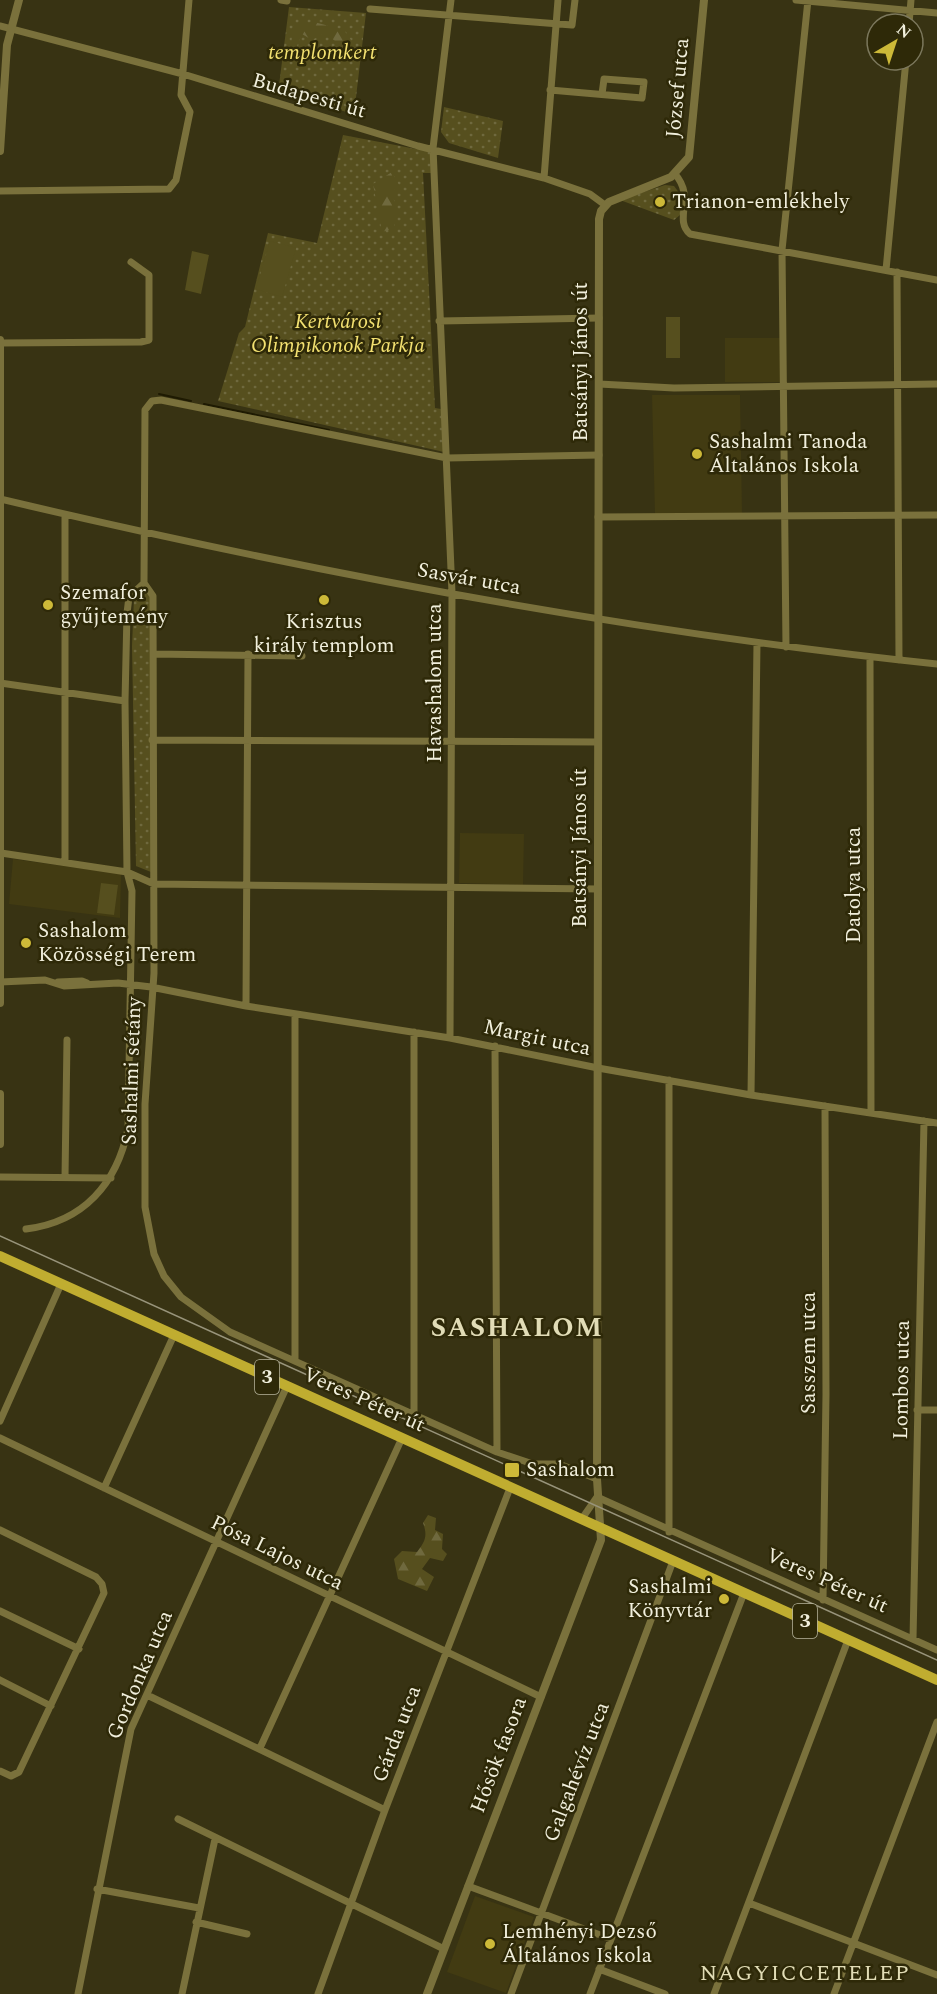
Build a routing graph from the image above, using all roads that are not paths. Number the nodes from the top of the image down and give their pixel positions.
1 (19, 0) edge
2 (189, 0) edge
3 (281, 0) edge
4 (451, 0) edge
5 (558, 0) edge
6 (575, 0) edge
7 (704, 0) edge
8 (796, 0) edge
9 (911, 0) edge
10 (287, 1) edge
11 (808, 1) edge
12 (370, 9) dead end
13 (911, 10) junction
14 (937, 13) edge
15 (449, 16) junction
16 (556, 24) junction
17 (0, 26) edge
18 (12, 28) junction
19 (905, 72) edge
20 (183, 74) junction
21 (550, 90) junction
22 (602, 94) junction
23 (432, 148) junction
24 (0, 151) edge
25 (675, 174) junction
26 (544, 178) junction
27 (0, 191) edge
28 (607, 204) junction
29 (782, 250) junction
30 (131, 262) dead end
31 (886, 270) junction
32 (897, 272) junction
33 (937, 280) edge
34 (599, 318) junction
35 (439, 321) junction
36 (0, 342) edge
37 (0, 382) edge
38 (599, 384) junction
39 (784, 384) junction
40 (898, 384) junction
41 (937, 384) edge
42 (599, 455) junction
43 (447, 458) junction
44 (0, 483) edge
45 (0, 499) edge
46 (65, 514) junction
47 (898, 515) junction
48 (937, 515) edge
49 (785, 516) junction
50 (598, 517) junction
51 (143, 531) junction
52 (144, 583) junction
53 (1, 592) edge
54 (452, 593) junction
55 (599, 618) junction
56 (757, 643) junction
57 (786, 647) junction
58 (153, 654) junction
59 (248, 654) junction
60 (302, 656) dead end
61 (870, 657) junction
62 (899, 660) junction
63 (937, 664) edge
64 (1, 683) edge
65 (64, 694) junction
66 (125, 701) junction
67 (248, 739) junction
68 (152, 740) junction
69 (452, 742) junction
70 (598, 742) junction
71 (1, 756) edge
72 (1, 853) edge
73 (65, 862) junction
74 (0, 871) edge
75 (127, 872) junction
76 (154, 884) junction
77 (247, 884) junction
78 (451, 888) junction
79 (598, 889) junction
80 (0, 982) edge
81 (131, 986) junction
82 (151, 987) junction
83 (0, 1003) edge
84 (246, 1006) junction
85 (295, 1014) junction
86 (414, 1032) junction
87 (450, 1038) junction
88 (67, 1040) dead end
89 (495, 1046) junction
90 (597, 1068) junction
91 (669, 1080) junction
92 (0, 1094) edge
93 (751, 1095) junction
94 (130, 1103) junction
95 (0, 1104) edge
96 (146, 1104) junction
97 (825, 1106) junction
98 (871, 1113) junction
99 (924, 1121) junction
100 (937, 1123) edge
101 (0, 1144) edge
102 (0, 1177) edge
103 (65, 1177) junction
104 (111, 1178) junction
105 (26, 1228) dead end
106 (0, 1256) edge
107 (61, 1284) junction
108 (213, 1322) joint
109 (174, 1335) junction
110 (295, 1361) junction
111 (287, 1386) junction
112 (917, 1410) junction
113 (937, 1410) edge
114 (414, 1416) junction
115 (0, 1421) edge
116 (0, 1438) edge
117 (402, 1438) junction
118 (497, 1452) junction
119 (597, 1479) junction
120 (104, 1488) junction
121 (510, 1488) junction
122 (597, 1497) junction
123 (581, 1520) junction
124 (602, 1529) junction
125 (0, 1530) edge
126 (669, 1532) junction
127 (216, 1542) junction
128 (673, 1561) junction
129 (744, 1593) junction
130 (330, 1596) junction
131 (823, 1600) junction
132 (0, 1611) edge
133 (913, 1639) junction
134 (848, 1640) junction
135 (79, 1649) junction
136 (937, 1650) edge
137 (446, 1653) junction
138 (0, 1680) edge
139 (937, 1680) edge
140 (147, 1695) junction
141 (541, 1697) junction
142 (51, 1706) junction
143 (937, 1722) edge
144 (260, 1749) junction
145 (0, 1771) edge
146 (385, 1810) junction
147 (178, 1819) dead end
148 (215, 1839) junction
149 (468, 1886) junction
150 (98, 1889) junction
151 (749, 1903) junction
152 (350, 1905) junction
153 (199, 1908) junction
154 (541, 1913) junction
155 (196, 1922) junction
156 (247, 1934) dead end
157 (611, 1939) junction
158 (854, 1943) junction
159 (444, 1949) junction
160 (599, 1969) junction
161 (937, 1975) edge
162 (78, 1994) edge
163 (182, 1994) edge
164 (318, 1994) edge
165 (427, 1994) edge
166 (510, 1994) edge
167 (590, 1994) edge
168 (665, 1994) edge
169 (714, 1994) edge
170 (834, 1994) edge

1 - 18 street
2 - 20 street
3 - 10 street
4 - 15 street, Havashalom utca
5 - 16 street
6 - 16 street
7 - 25 street, József utca
8 - 11 street
9 - 13 street
11 - 13 street
11 - 29 street
12 - 15 street
13 - 14 street
15 - 16 street
15 - 23 street, Havashalom utca
16 - 21 street
17 - 18 street, Budapesti út
18 - 20 street, Budapesti út
18 - 24 street
19 - 31 street
20 - 23 street, Budapesti út
20 - 27 street
21 - 22 street
21 - 26 street
22 - 22 street
23 - 26 street, Budapesti út
23 - 35 street, Havashalom utca
25 - 28 street
25 - 29 street
26 - 28 street, Budapesti út
28 - 34 street, Batsányi János út
29 - 31 street
29 - 39 street
30 - 36 street
31 - 32 street
32 - 33 street
32 - 40 street
34 - 35 street
34 - 38 street, Batsányi János út
35 - 43 street, Havashalom utca
36 - 37 street
37 - 44 street
38 - 39 street
38 - 42 street, Batsányi János út
39 - 40 street
39 - 49 street
40 - 41 street
40 - 47 street
42 - 43 street
42 - 50 street, Batsányi János út
43 - 51 street, Sashalmi sétány
43 - 54 street, Havashalom utca
44 - 45 street
45 - 46 street, Sasvár utca
45 - 53 street
46 - 51 street, Sasvár utca
46 - 65 street
47 - 48 street
47 - 49 street
47 - 62 street
49 - 50 street
49 - 57 street
50 - 55 street, Batsányi János út
51 - 52 street, Sashalmi sétány
51 - 54 street, Sasvár utca
52 - 58 street, Sashalmi sétány
52 - 66 street, Sashalmi sétány
53 - 64 street
54 - 55 street, Sasvár utca
54 - 69 street, Havashalom utca
55 - 56 street, Sasvár utca
55 - 70 street, Batsányi János út
56 - 57 street, Sasvár utca
56 - 93 street
57 - 61 street, Sasvár utca
58 - 59 street
58 - 68 street, Sashalmi sétány
59 - 60 street
59 - 67 street
61 - 62 street, Sasvár utca
61 - 98 street, Datolya utca
62 - 63 street, Sasvár utca
64 - 65 street
64 - 71 street
65 - 66 street
65 - 73 street
66 - 75 street, Sashalmi sétány
67 - 68 street
67 - 69 street
67 - 77 street
68 - 76 street, Sashalmi sétány
69 - 70 street
69 - 78 street, Havashalom utca
70 - 79 street, Batsányi János út
71 - 72 street
72 - 73 street
72 - 74 street
73 - 75 street
74 - 80 street
75 - 76 street
75 - 81 street, Sashalmi sétány
76 - 77 street
76 - 82 street, Sashalmi sétány
77 - 78 street
77 - 84 street
78 - 79 street
78 - 87 street, Havashalom utca
79 - 90 street, Batsányi János út
80 - 81 street, Margit utca
80 - 83 street
81 - 82 street, Margit utca
81 - 94 street, Sashalmi sétány
82 - 84 street, Margit utca
82 - 96 street, Sashalmi sétány
84 - 85 street, Margit utca
85 - 86 street, Margit utca
85 - 110 street
86 - 87 street, Margit utca
86 - 114 street
87 - 89 street, Margit utca
88 - 103 street
89 - 90 street, Margit utca
89 - 118 street
90 - 91 street, Margit utca
90 - 119 street, Batsányi János út
91 - 93 street, Margit utca
91 - 126 street
92 - 95 street
93 - 97 street, Margit utca
94 - 96 street
94 - 104 street, Sashalmi sétány
95 - 101 street
96 - 108 street, Sashalmi sétány
97 - 98 street, Margit utca
97 - 131 street, Sasszem utca
98 - 99 street, Margit utca
99 - 100 street, Margit utca
99 - 112 street, Lombos utca
102 - 103 street
103 - 104 street
104 - 105 street, Sashalmi sétány
106 - 107 main road, Veres Péter út / 3
107 - 109 main road, Veres Péter út / 3
107 - 115 street
108 - 110 street, Veres Péter út
109 - 111 main road, Veres Péter út / 3
109 - 120 street
110 - 114 street, Veres Péter út
111 - 117 main road, Veres Péter út / 3
111 - 127 street, Gordonka utca
112 - 113 street
112 - 133 street, Lombos utca
114 - 118 street, Veres Péter út
116 - 120 street, Pósa Lajos utca
117 - 121 main road, Veres Péter út / 3
117 - 130 street
118 - 119 street, Veres Péter út
119 - 122 street, Batsányi János út
120 - 127 street, Pósa Lajos utca
121 - 123 main road, Veres Péter út / 3
121 - 137 street, Gárda utca
122 - 123 street
122 - 124 street, Batsányi János út
122 - 126 street, Veres Péter út
123 - 124 main road, Veres Péter út / 3
124 - 128 main road, Veres Péter út / 3
124 - 141 street, Hősök fasora
125 - 135 street
126 - 131 street, Veres Péter út
127 - 130 street, Pósa Lajos utca
127 - 140 street, Gordonka utca
128 - 129 main road, Veres Péter út / 3
128 - 154 street, Galgahévíz utca
129 - 134 main road, Veres Péter út / 3
129 - 157 street
130 - 137 street, Pósa Lajos utca
130 - 144 street
131 - 133 street, Veres Péter út
132 - 135 street
133 - 136 street, Veres Péter út
134 - 139 main road, Veres Péter út / 3
134 - 151 street
135 - 142 street
137 - 141 street, Pósa Lajos utca
137 - 146 street, Gárda utca
138 - 142 street
140 - 144 street
140 - 150 street, Gordonka utca
141 - 149 street, Hősök fasora
142 - 145 street
143 - 158 street
144 - 146 street
146 - 152 street, Gárda utca
147 - 148 street
148 - 152 street
148 - 153 street
149 - 154 street
149 - 159 street, Hősök fasora
150 - 153 street
150 - 162 street, Gordonka utca
151 - 158 street
151 - 169 street
152 - 159 street
152 - 164 street, Gárda utca
153 - 155 street
154 - 157 street
154 - 166 street, Galgahévíz utca
155 - 156 street
155 - 163 street
157 - 160 street
158 - 161 street
158 - 170 street
159 - 165 street, Hősök fasora
160 - 167 street
160 - 168 street

